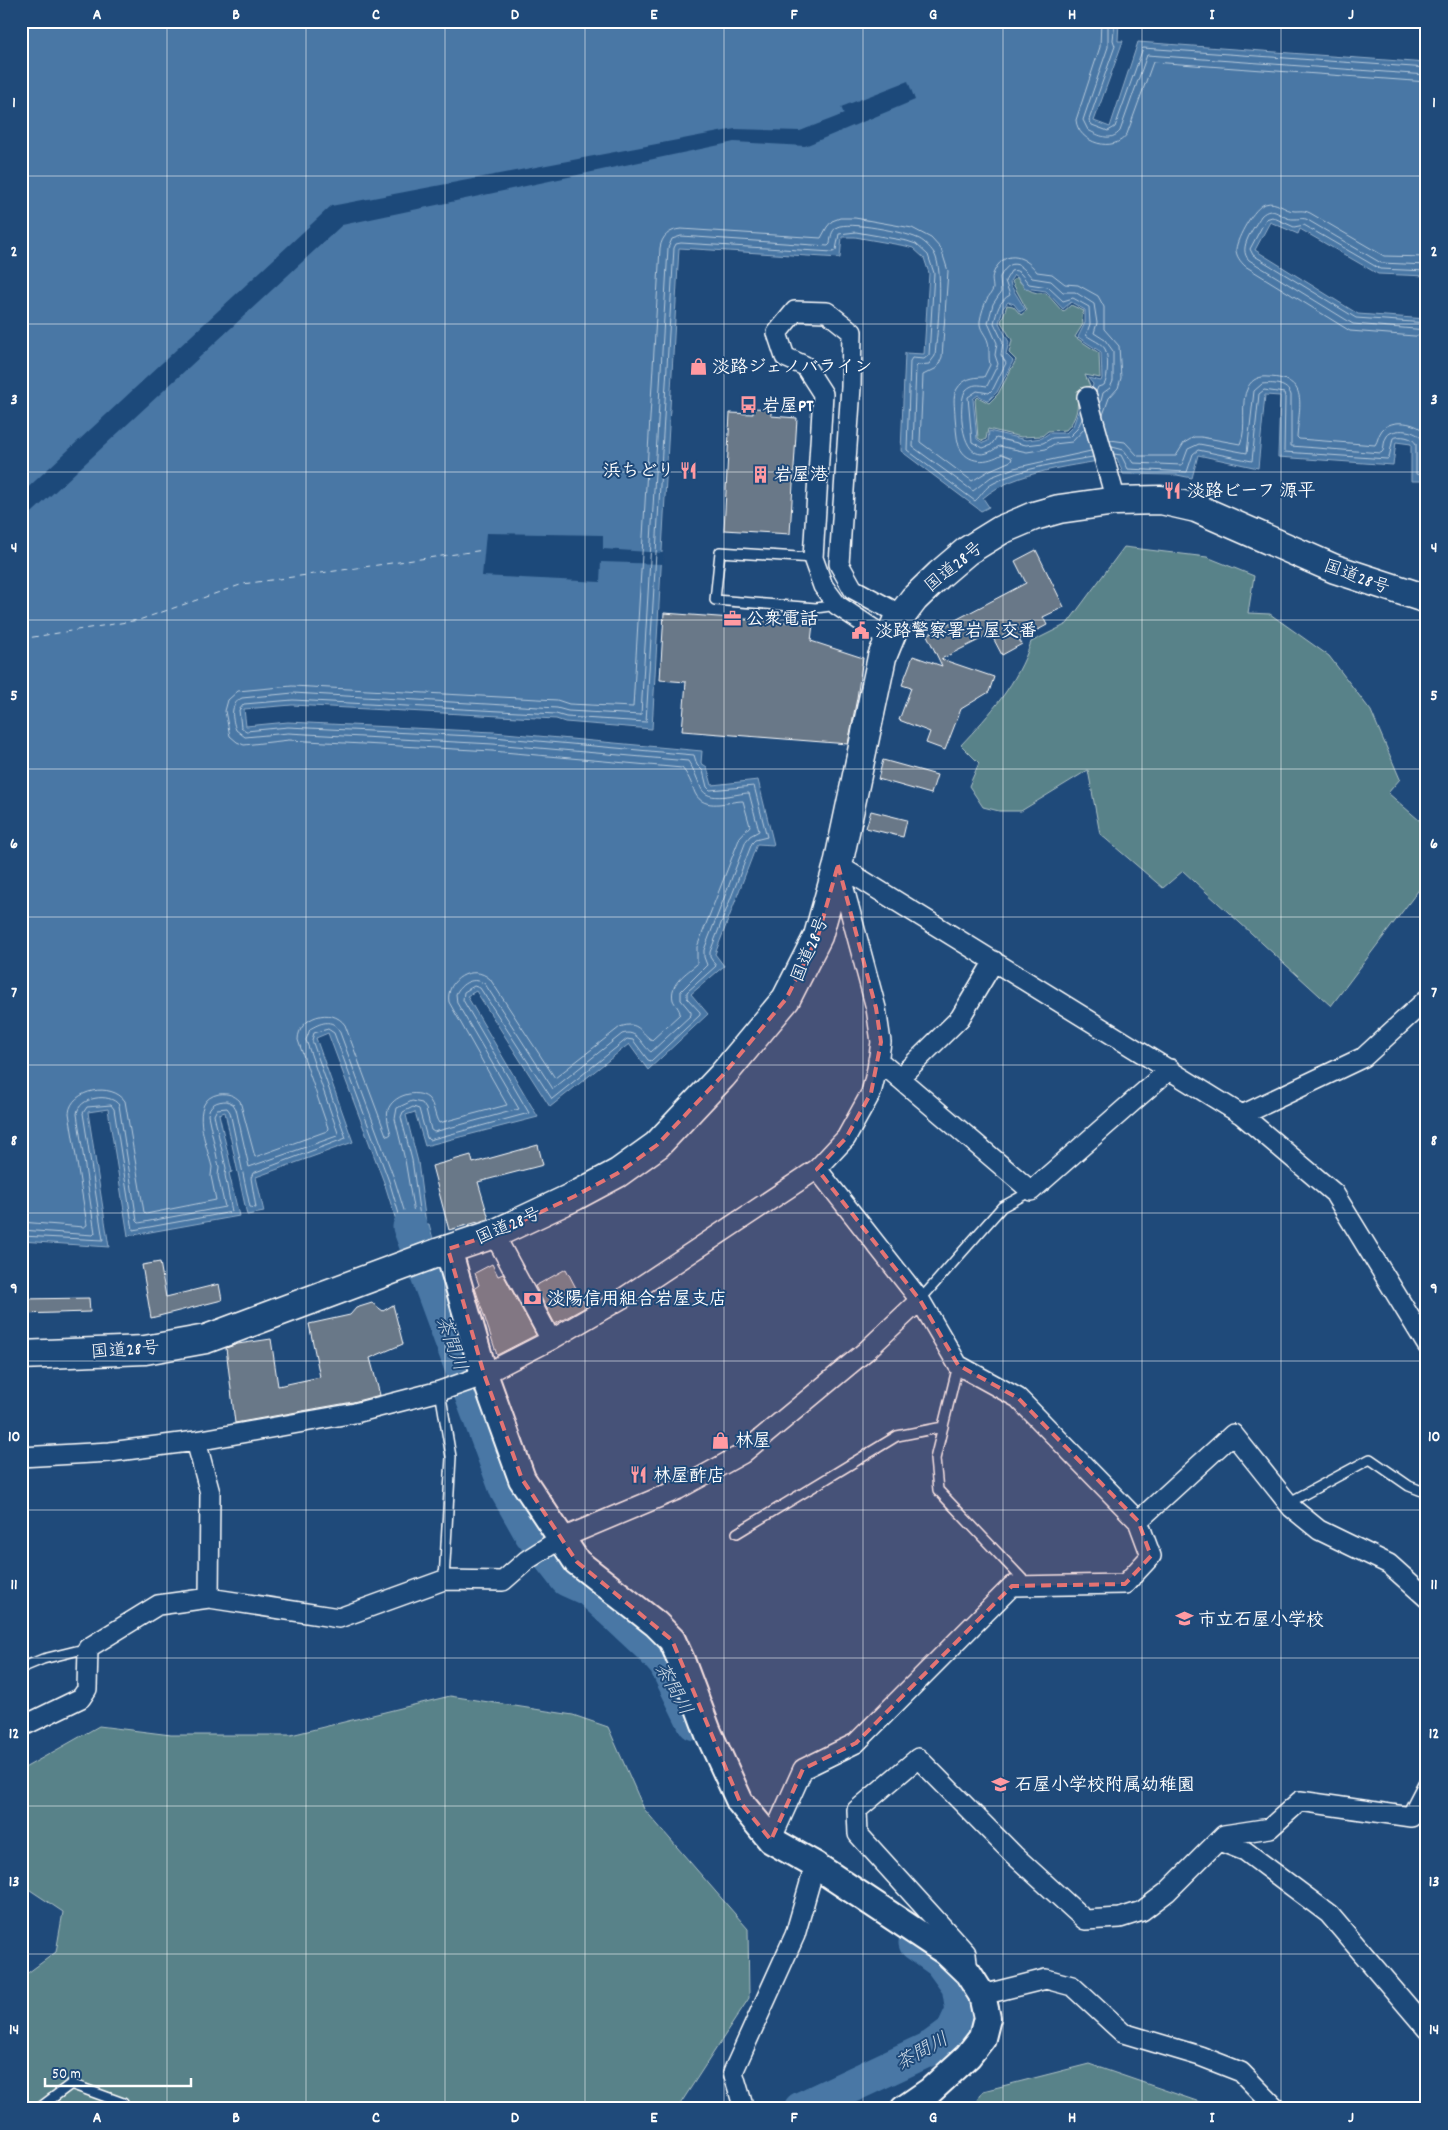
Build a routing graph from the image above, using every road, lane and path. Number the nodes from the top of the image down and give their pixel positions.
1 (1086, 397) dead end
2 (1112, 489) junction
3 (813, 558) junction
4 (1427, 599) edge
5 (837, 605) junction
6 (901, 615) junction
7 (888, 639) junction
8 (838, 865) junction
9 (994, 961) junction
10 (1427, 999) edge
11 (878, 1060) junction
12 (1170, 1070) junction
13 (899, 1078) junction
14 (1242, 1115) junction
15 (816, 1169) junction
16 (1031, 1191) junction
17 (494, 1234) junction
18 (442, 1251) junction
19 (920, 1300) junction
20 (551, 1340) junction
21 (1427, 1346) edge
22 (21, 1354) edge
23 (958, 1365) junction
24 (481, 1376) junction
25 (446, 1389) junction
26 (943, 1427) junction
27 (196, 1441) junction
28 (21, 1458) edge
29 (1427, 1493) edge
30 (1288, 1503) junction
31 (1138, 1521) junction
32 (737, 1533) dead end
33 (556, 1542) junction
34 (444, 1580) junction
35 (1028, 1585) junction
36 (209, 1598) junction
37 (1427, 1598) edge
38 (88, 1648) junction
39 (21, 1668) edge
40 (21, 1727) edge
41 (1427, 1786) edge
42 (771, 1840) junction
43 (1218, 1841) junction
44 (815, 1865) junction
45 (968, 1973) junction
46 (982, 1995) junction
47 (1427, 2029) edge
48 (124, 2103) dead end
49 (38, 2109) edge
50 (744, 2109) edge
51 (904, 2109) edge
52 (1277, 2109) edge

1 - 2 street
2 - 4 highway, 国道28号
2 - 6 highway, 国道28号
3 - 5 street
3 - 5 lane
3 - 6 street
5 - 7 street
6 - 7 highway, 国道28号
7 - 8 highway, 国道28号
8 - 9 street
8 - 11 street
8 - 17 highway, 国道28号
9 - 12 street
9 - 13 street
10 - 14 street
11 - 13 street
11 - 15 street
12 - 14 street
12 - 16 street
13 - 16 street
14 - 21 street
15 - 19 street
15 - 20 street
16 - 19 lane
17 - 18 highway, 国道28号
17 - 20 street
18 - 22 highway, 国道28号
18 - 24 street
19 - 23 street
19 - 33 street
20 - 24 street
23 - 26 lane
23 - 31 street
24 - 25 street
24 - 33 street
25 - 27 street
25 - 34 lane
26 - 32 lane
26 - 35 lane
27 - 28 street
27 - 36 street
29 - 30 lane
30 - 31 street
30 - 37 street
31 - 35 street
33 - 34 street
33 - 42 street
34 - 36 street
35 - 42 street
36 - 38 street
38 - 39 lane
38 - 40 street
41 - 43 street
42 - 44 street
43 - 45 street
43 - 47 street
44 - 45 street
44 - 50 street
45 - 46 street
46 - 51 street
46 - 52 street
48 - 49 lane

